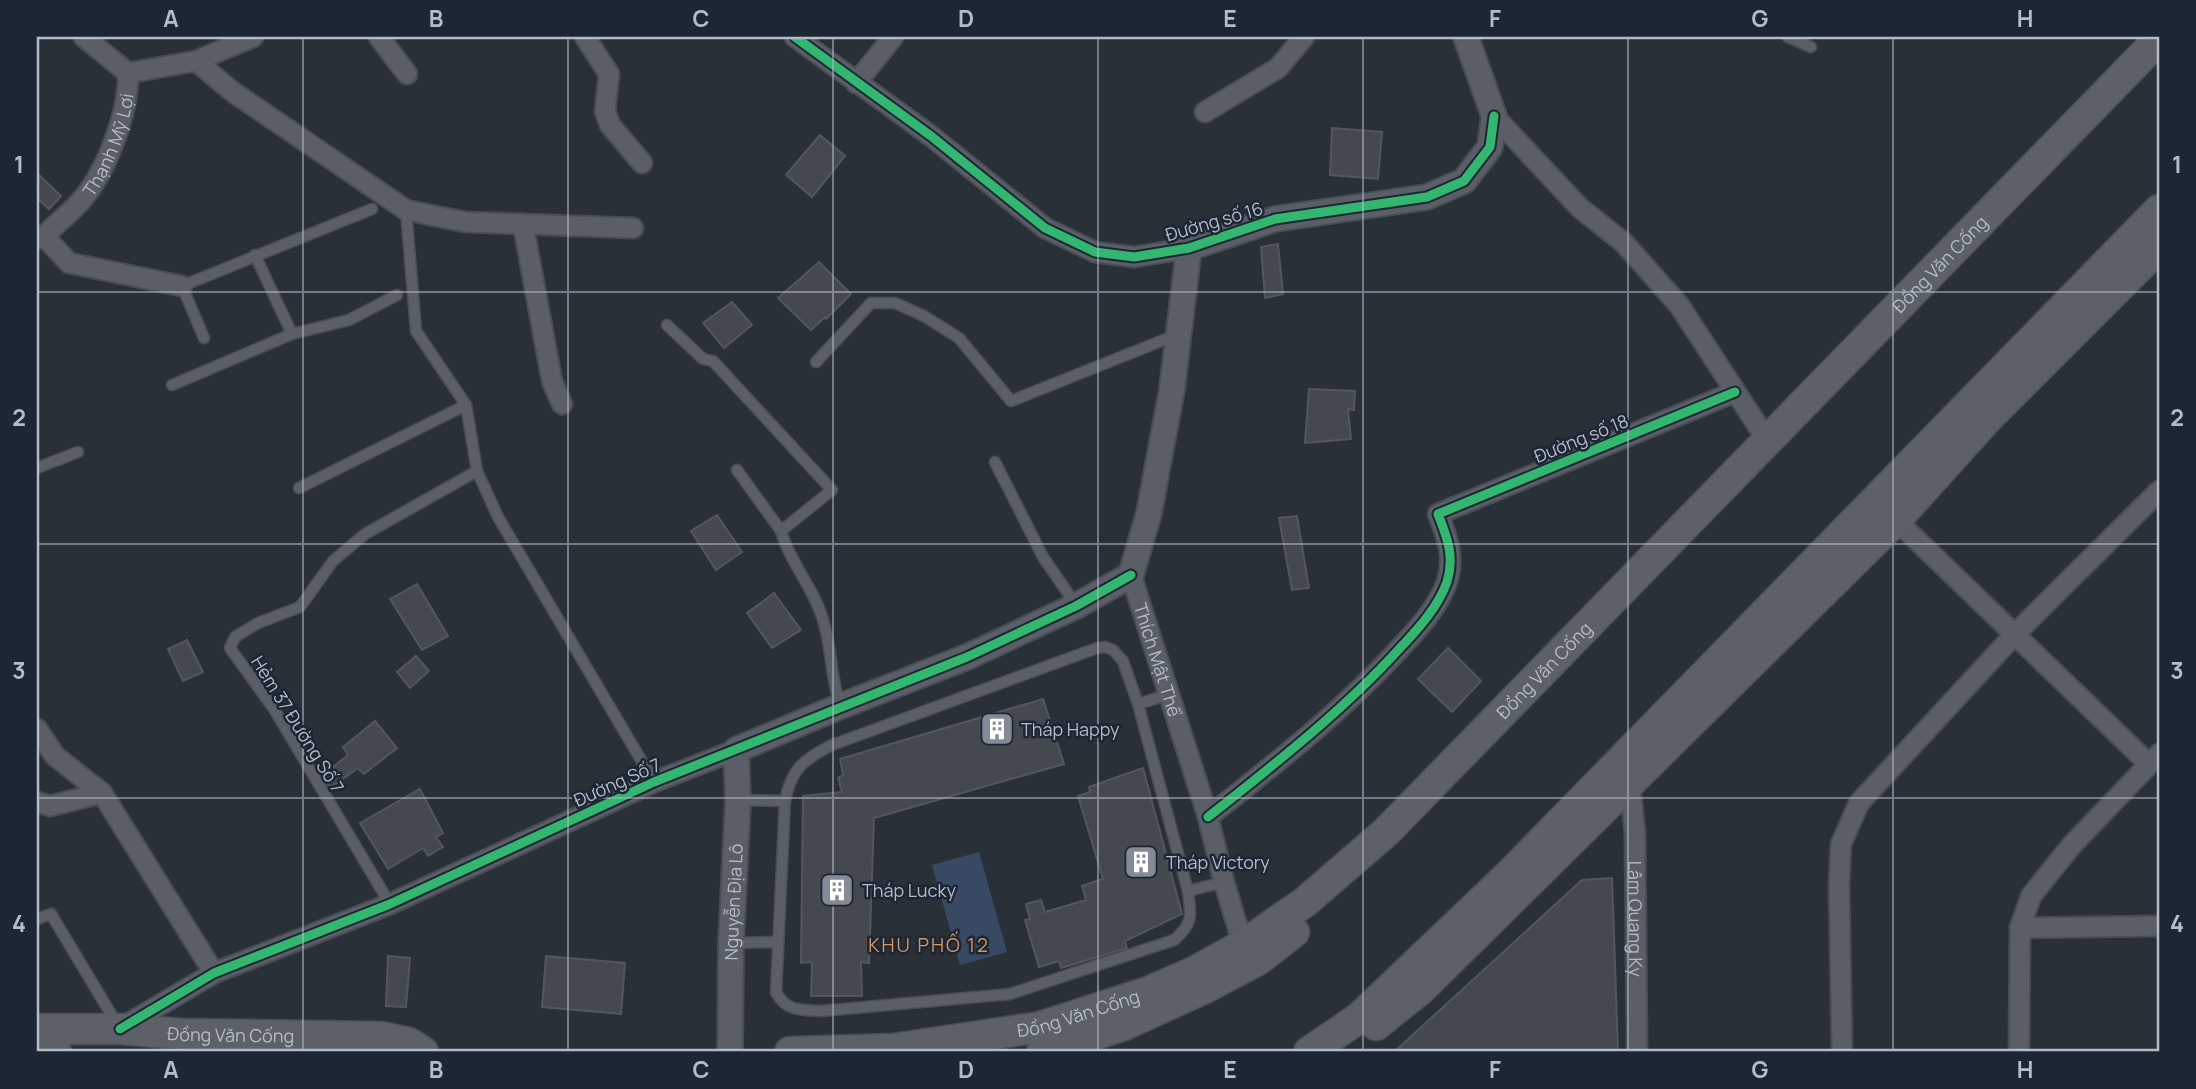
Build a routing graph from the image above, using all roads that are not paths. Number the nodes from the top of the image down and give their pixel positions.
1 (84, 37) edge
2 (253, 37) edge
3 (379, 37) edge
4 (585, 37) edge
5 (795, 37) edge
6 (893, 37) edge
7 (1304, 37) edge
8 (1466, 37) edge
9 (1788, 37) edge
10 (2159, 39) edge
11 (1811, 47) dead end
12 (196, 61) junction
13 (2159, 61) edge
14 (128, 73) junction
15 (407, 74) dead end
16 (856, 83) junction
17 (1205, 112) dead end
18 (1494, 116) junction
19 (642, 163) dead end
20 (372, 209) dead end
21 (2159, 210) edge
22 (406, 211) junction
23 (523, 224) junction
24 (633, 228) dead end
25 (40, 238) edge
26 (2159, 247) edge
27 (1189, 248) junction
28 (255, 255) junction
29 (182, 286) junction
30 (397, 295) dead end
31 (667, 325) dead end
32 (292, 334) junction
33 (1178, 335) junction
34 (204, 338) dead end
35 (816, 362) dead end
36 (173, 386) dead end
37 (1735, 391) junction
38 (562, 404) dead end
39 (466, 405) junction
40 (1767, 440) junction
41 (78, 452) dead end
42 (995, 462) dead end
43 (37, 468) edge
44 (737, 470) dead end
45 (477, 471) junction
46 (299, 488) dead end
47 (2159, 491) edge
48 (1896, 520) junction
49 (781, 531) junction
50 (1131, 575) junction
51 (1076, 606) junction
52 (2015, 634) junction
53 (1170, 694) junction
54 (1138, 704) junction
55 (841, 706) junction
56 (37, 729) edge
57 (736, 750) junction
58 (2154, 759) edge
59 (1624, 773) junction
60 (654, 782) junction
61 (103, 793) junction
62 (738, 800) junction
63 (785, 801) junction
64 (37, 802) edge
65 (1208, 817) junction
66 (1224, 882) junction
67 (1188, 891) junction
68 (390, 904) junction
69 (37, 919) edge
70 (2159, 926) edge
71 (2020, 928) junction
72 (778, 942) junction
73 (731, 943) junction
74 (1243, 945) junction
75 (215, 974) junction
76 (37, 1029) edge
77 (119, 1041) edge
78 (37, 1052) edge
79 (55, 1052) edge
80 (423, 1052) edge
81 (730, 1052) edge
82 (790, 1052) edge
83 (1042, 1052) edge
84 (1309, 1052) edge
85 (1344, 1052) edge
86 (1637, 1052) edge
87 (1842, 1052) edge
88 (2019, 1052) edge

1 - 14 street
2 - 12 street, Thạnh Mỹ Lợi
3 - 15 street
4 - 19 street
5 - 16 street, Đường số 16
6 - 16 street
7 - 17 street
8 - 18 street
9 - 11 lane
10 - 40 main road, Đồng Văn Cống
12 - 14 street, Thạnh Mỹ Lợi
12 - 22 street
13 - 83 main road, Đồng Văn Cống
14 - 25 street, Thạnh Mỹ Lợi
16 - 27 street, Đường số 16
18 - 27 street, Đường số 16
18 - 37 street
20 - 28 lane
21 - 59 main road
22 - 23 street
22 - 39 lane
23 - 24 street
23 - 38 street
25 - 29 street
26 - 48 main road
27 - 33 street
28 - 29 lane
28 - 32 lane
29 - 34 lane
30 - 32 lane
31 - 49 lane
32 - 36 lane
33 - 35 lane
33 - 50 street
37 - 40 street
37 - 65 street, Đường số 18
39 - 45 lane
39 - 46 lane
40 - 74 main road, Đồng Văn Cống
41 - 43 lane
42 - 51 lane
44 - 49 lane
45 - 60 lane
45 - 68 lane, Hẻm 37 Đường Số 7
47 - 52 street
48 - 52 street
48 - 59 main road
49 - 55 lane
50 - 51 street, Đường Số 7
50 - 53 street, Thích Mật Thể
51 - 55 street, Đường Số 7
52 - 58 street
52 - 87 street
53 - 54 lane
53 - 65 street, Thích Mật Thể
54 - 63 lane
54 - 67 lane
55 - 57 street, Đường Số 7
56 - 61 street
57 - 60 street, Đường Số 7
57 - 62 street, Nguyễn Địa Lô
58 - 71 street
59 - 84 main road
59 - 85 main road
59 - 86 street, Lâm Quang Ky
60 - 68 street, Đường Số 7
61 - 64 street
61 - 75 street
62 - 63 lane
62 - 73 street, Nguyễn Địa Lô
63 - 72 lane
65 - 66 street, Thích Mật Thể
66 - 67 lane
66 - 74 street, Thích Mật Thể
67 - 72 lane
68 - 75 street, Đường Số 7
69 - 77 lane
70 - 71 street
71 - 88 street
72 - 73 lane
73 - 81 street, Nguyễn Địa Lô
74 - 82 main road, Đồng Văn Cống
75 - 77 street, Đường Số 7
76 - 77 main road, Đồng Văn Cống
77 - 80 main road, Đồng Văn Cống
78 - 79 main road

